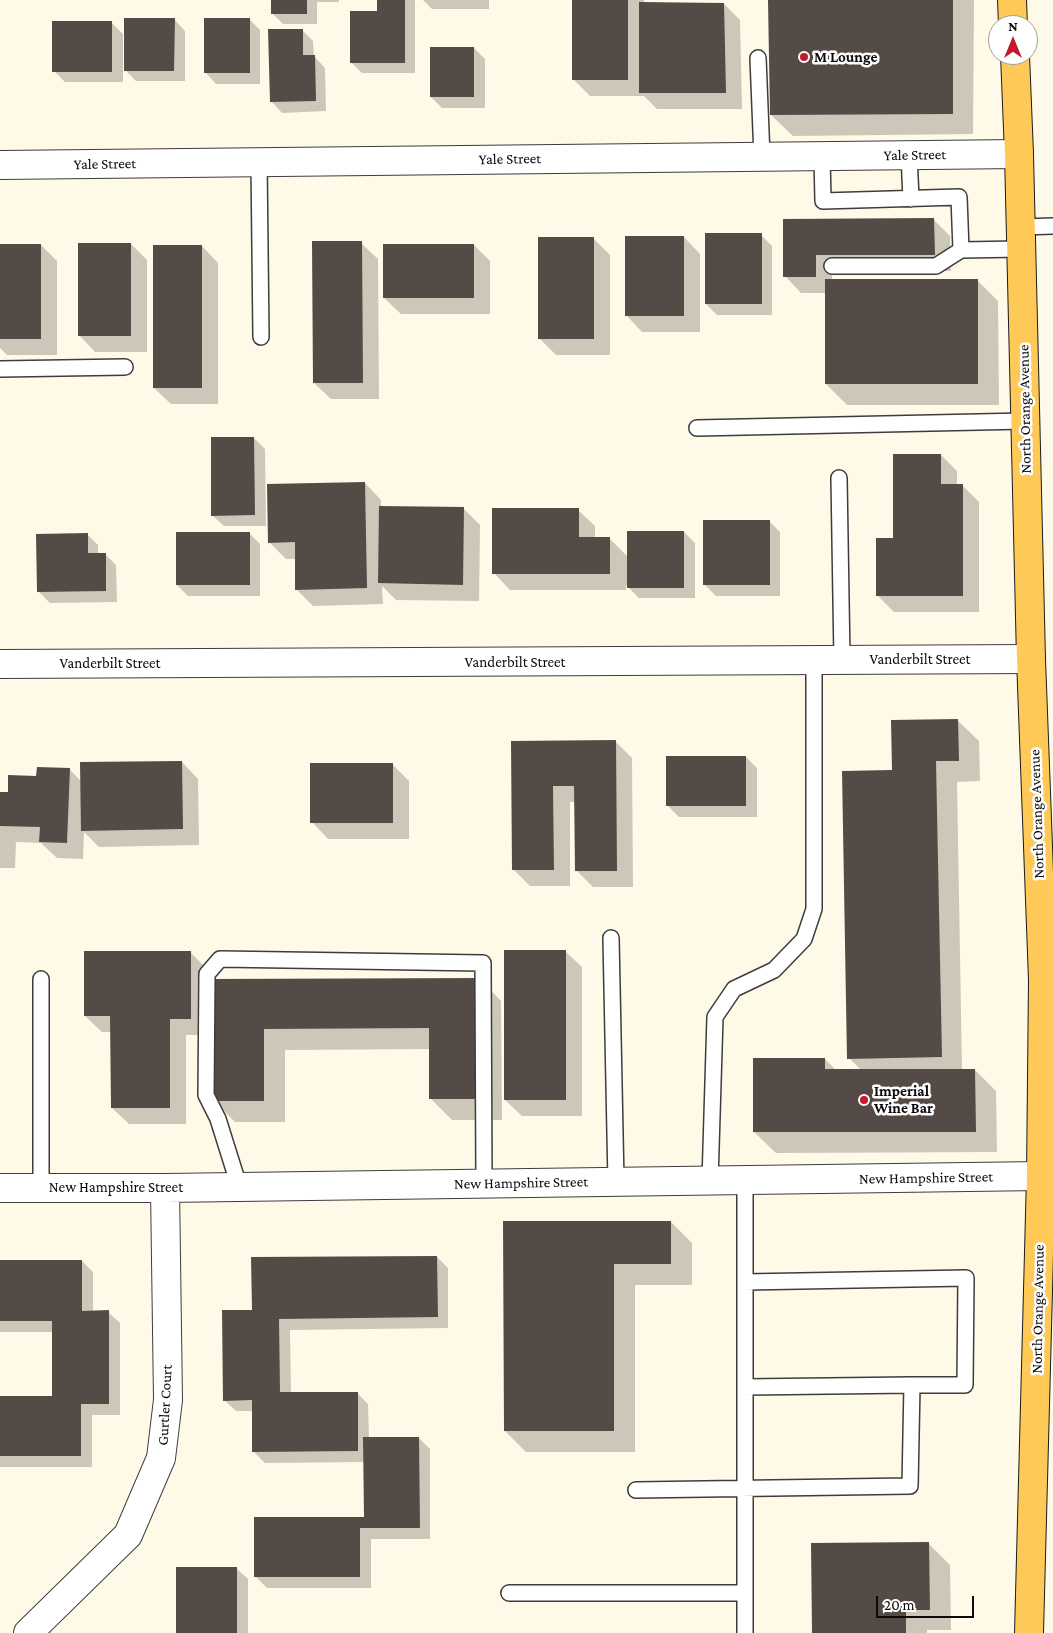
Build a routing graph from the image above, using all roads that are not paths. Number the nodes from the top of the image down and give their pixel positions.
1 (1012, 0) edge
2 (1013, 15) edge
3 (758, 58) dead end
4 (1015, 65) edge
5 (1019, 154) junction
6 (910, 155) junction
7 (822, 156) junction
8 (762, 157) junction
9 (259, 162) junction
10 (0, 165) edge
11 (911, 198) junction
12 (1053, 226) edge
13 (1021, 238) junction
14 (961, 250) junction
15 (832, 266) dead end
16 (261, 336) dead end
17 (126, 367) dead end
18 (0, 369) edge
19 (1025, 421) junction
20 (697, 428) dead end
21 (839, 478) dead end
22 (1031, 659) junction
23 (814, 660) junction
24 (842, 660) junction
25 (0, 664) edge
26 (611, 938) dead end
27 (41, 979) dead end
28 (1041, 1176) junction
29 (710, 1180) junction
30 (744, 1180) junction
31 (616, 1182) junction
32 (484, 1183) junction
33 (239, 1186) junction
34 (0, 1188) edge
35 (41, 1188) junction
36 (165, 1188) junction
37 (744, 1282) junction
38 (912, 1385) junction
39 (744, 1387) junction
40 (744, 1487) junction
41 (636, 1490) dead end
42 (509, 1594) dead end
43 (744, 1594) junction
44 (28, 1633) edge
45 (744, 1633) edge
46 (1029, 1633) edge

1 - 2 main road
3 - 8 lane
4 - 5 main road, North Orange Avenue
5 - 6 street, Yale Street
5 - 13 main road, North Orange Avenue
6 - 7 street, Yale Street
6 - 11 lane
7 - 8 street, Yale Street
7 - 11 lane
8 - 9 street, Yale Street
9 - 10 street, Yale Street
9 - 16 lane
11 - 14 lane
12 - 13 lane
13 - 14 lane
13 - 19 main road, North Orange Avenue
14 - 15 lane
17 - 18 lane
19 - 20 lane
19 - 22 main road, North Orange Avenue
21 - 24 lane
22 - 24 street, Vanderbilt Street
22 - 28 main road, North Orange Avenue
23 - 24 street, Vanderbilt Street
23 - 25 street, Vanderbilt Street
23 - 29 lane
26 - 31 lane
27 - 35 lane
28 - 30 street, New Hampshire Street
28 - 46 main road, North Orange Avenue
29 - 30 street, New Hampshire Street
29 - 31 street, New Hampshire Street
30 - 37 lane
31 - 32 street, New Hampshire Street
32 - 33 street, New Hampshire Street
32 - 33 lane
33 - 36 street, New Hampshire Street
34 - 35 street, New Hampshire Street
35 - 36 street, New Hampshire Street
36 - 44 street, Gurtler Court
37 - 38 lane
37 - 39 lane
38 - 39 lane
38 - 40 lane
39 - 40 lane
40 - 41 lane
40 - 43 lane
42 - 43 lane
43 - 45 lane

